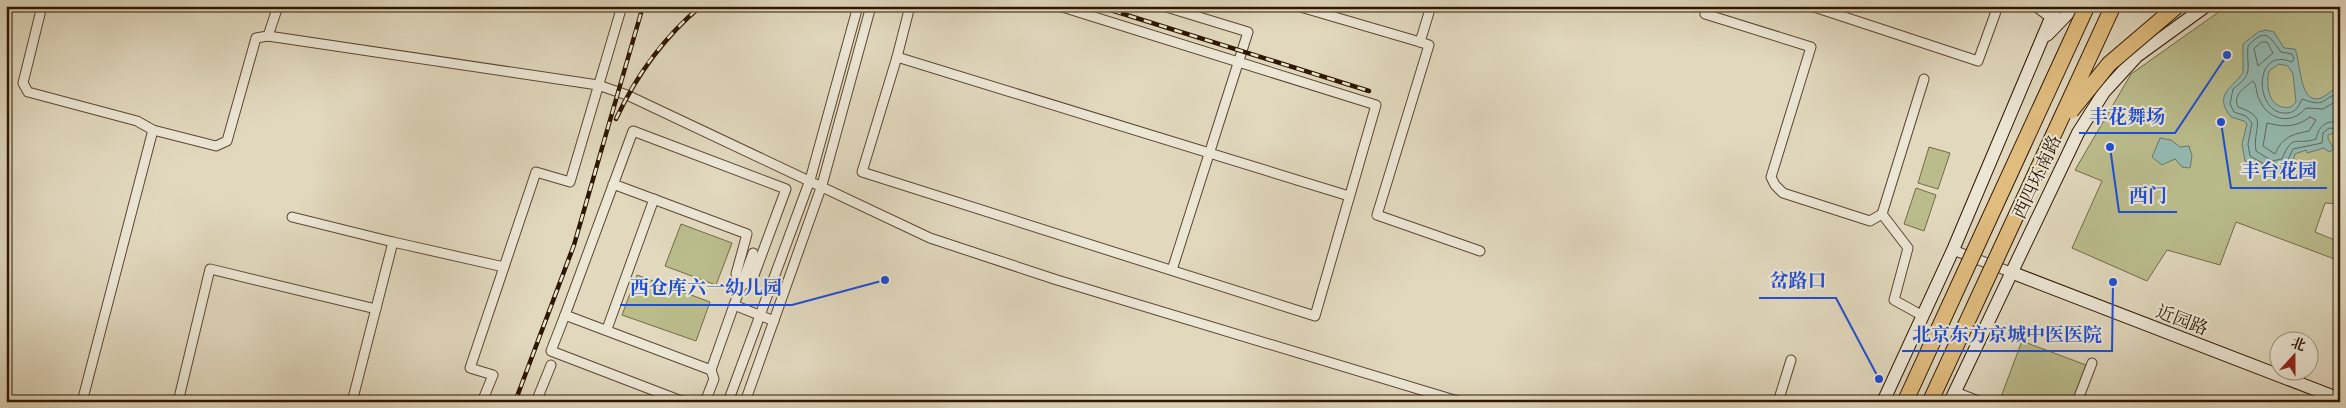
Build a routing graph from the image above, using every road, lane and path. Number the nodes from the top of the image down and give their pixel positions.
1 (42, 6) edge
2 (278, 6) edge
3 (622, 6) edge
4 (858, 6) edge
5 (871, 6) edge
6 (910, 6) edge
7 (1059, 6) edge
8 (1163, 6) edge
9 (1297, 6) edge
10 (1430, 6) edge
11 (1811, 6) edge
12 (1998, 6) edge
13 (2035, 6) edge
14 (2076, 6) edge
15 (2085, 6) edge
16 (2113, 6) edge
17 (2177, 6) edge
18 (2206, 6) edge
19 (2054, 12) edge
20 (1704, 14) dead end
21 (268, 36) junction
22 (2072, 38) junction
23 (2042, 40) junction
24 (1420, 42) junction
25 (2097, 42) junction
26 (897, 57) junction
27 (1238, 61) junction
28 (1924, 79) dead end
29 (598, 84) junction
30 (2058, 126) junction
31 (153, 130) junction
32 (2078, 133) junction
33 (1209, 153) junction
34 (810, 180) junction
35 (614, 184) junction
36 (822, 185) junction
37 (1349, 196) junction
38 (654, 199) junction
39 (1882, 214) junction
40 (292, 217) dead end
41 (393, 242) junction
42 (1953, 250) junction
43 (1480, 251) dead end
44 (753, 253) dead end
45 (1970, 257) junction
46 (1994, 266) junction
47 (504, 268) junction
48 (1172, 270) junction
49 (2012, 273) junction
50 (740, 288) junction
51 (734, 305) junction
52 (376, 309) junction
53 (565, 315) junction
54 (760, 315) junction
55 (1923, 316) junction
56 (774, 321) junction
57 (607, 330) junction
58 (1790, 360) dead end
59 (2092, 363) dead end
60 (551, 365) dead end
61 (711, 370) junction
62 (1952, 397) edge
63 (2340, 399) edge
64 (82, 402) edge
65 (178, 402) edge
66 (352, 402) edge
67 (482, 402) edge
68 (536, 402) edge
69 (684, 402) edge
70 (705, 402) edge
71 (728, 402) edge
72 (745, 402) edge
73 (1461, 402) edge
74 (1778, 402) edge
75 (1883, 402) edge
76 (1905, 402) edge
77 (1930, 402) edge
78 (1981, 402) edge
79 (2077, 402) edge

1 - 31 street
2 - 21 street
3 - 29 street
4 - 34 street
5 - 36 street
6 - 26 street
7 - 27 street
8 - 27 street
9 - 24 street
10 - 24 street
11 - 12 street
13 - 19 street
14 - 22 highway, bridge
14 - 23 street
15 - 22 highway, 西四环南路, bridge
15 - 45 street, 西四环南路
16 - 25 street, 西四环南路
16 - 30 highway, 西四环南路, bridge
17 - 30 highway, bridge
18 - 32 street, 西四环南路
19 - 23 street
20 - 39 street
21 - 29 street
21 - 31 street
22 - 76 highway, 西四环南路, bridge
23 - 42 street
24 - 43 street
25 - 32 street
25 - 46 street, 西四环南路
26 - 33 street
26 - 48 street
27 - 33 street
27 - 37 street
28 - 39 street
29 - 34 street
29 - 47 street
30 - 77 highway, 西四环南路, bridge
31 - 64 street
32 - 49 street, 西四环南路
33 - 37 street
33 - 48 street
34 - 36 street
34 - 54 street
35 - 38 street
35 - 50 street
35 - 53 street
36 - 56 street
36 - 73 street
37 - 48 street
38 - 50 street
38 - 57 street
39 - 55 street
40 - 41 street
41 - 47 street
41 - 52 street
42 - 45 street
42 - 55 street
44 - 50 street
45 - 46 street
45 - 76 street, 西四环南路
46 - 49 street
46 - 77 street, 西四环南路
47 - 67 street
49 - 62 street, 西四环南路
49 - 63 street, 近园路
50 - 51 street
51 - 54 street
51 - 61 street
52 - 65 street
52 - 66 street
53 - 57 street
53 - 69 street
54 - 56 street
54 - 71 street
55 - 75 street
56 - 72 street
57 - 61 street
58 - 74 street
59 - 79 street
60 - 68 street
61 - 70 street
62 - 78 street

